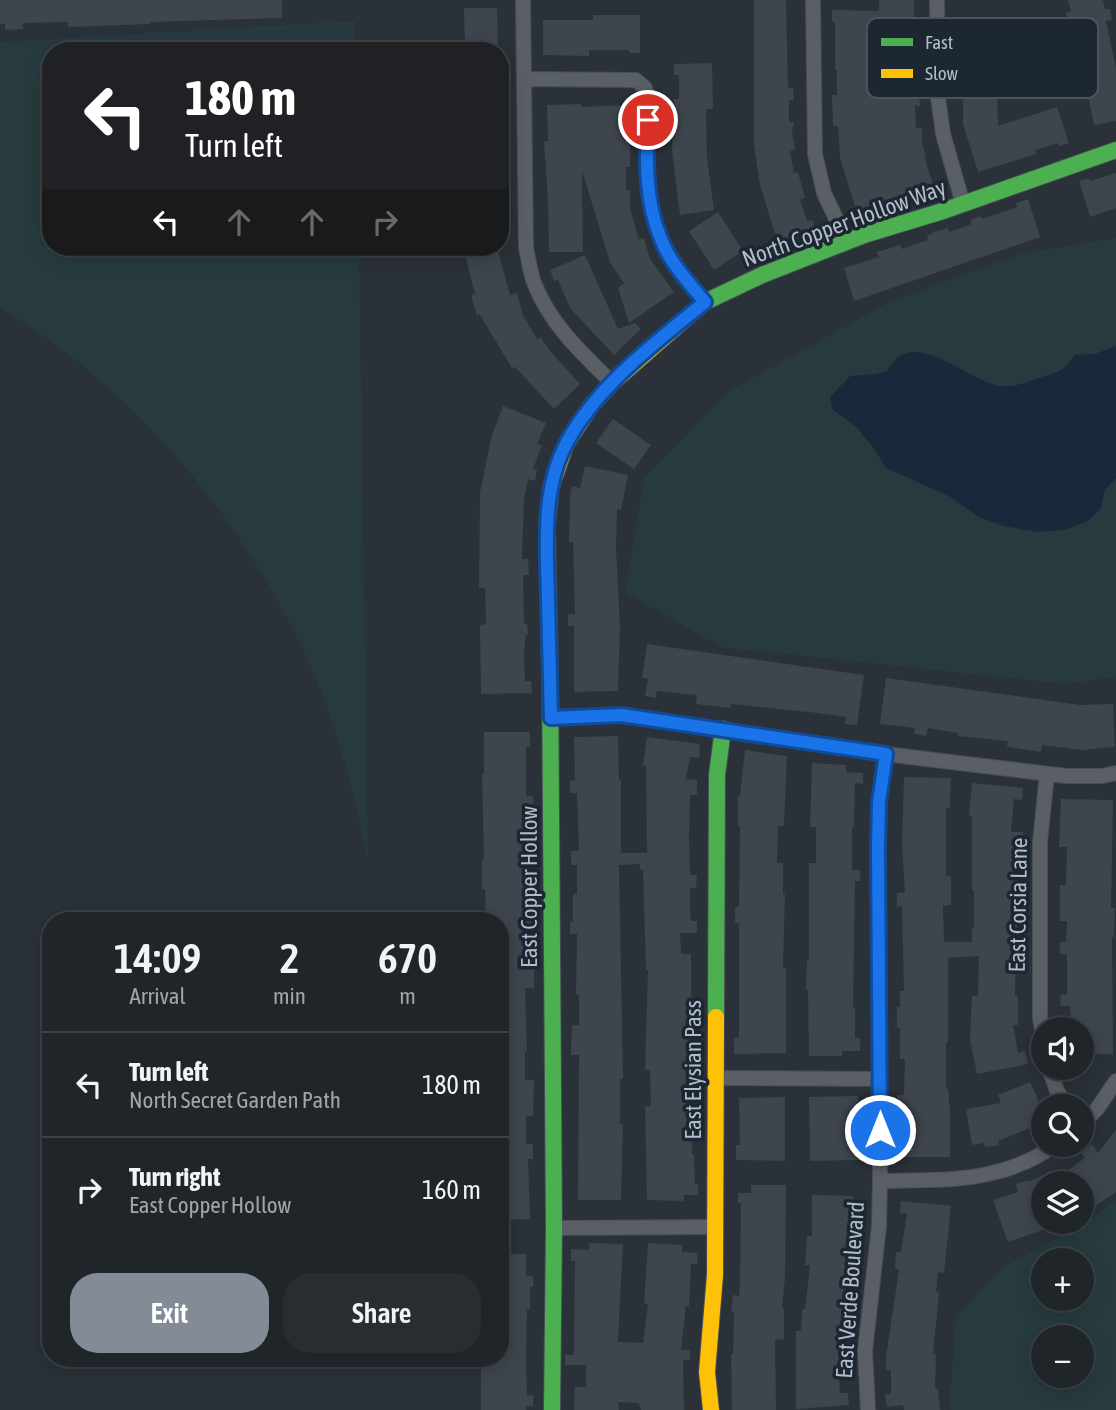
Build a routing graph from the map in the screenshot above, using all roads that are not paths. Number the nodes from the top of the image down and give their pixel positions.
1 (523, 0) edge
2 (813, 0) edge
3 (937, 0) edge
4 (937, 18) edge
5 (524, 79) junction
6 (938, 98) edge
7 (1116, 150) edge
8 (963, 204) junction
9 (847, 242) junction
10 (705, 302) junction
11 (612, 383) junction
12 (551, 718) junction
13 (723, 729) junction
14 (886, 754) junction
15 (1116, 773) edge
16 (1047, 774) junction
17 (1040, 1017) edge
18 (716, 1078) junction
19 (880, 1079) junction
20 (1116, 1081) edge
21 (1094, 1112) edge
22 (1035, 1157) edge
23 (880, 1181) junction
24 (716, 1227) junction
25 (554, 1228) junction
26 (552, 1410) edge
27 (710, 1410) edge
28 (868, 1410) edge

1 - 5 street
2 - 9 street
3 - 4 street
5 - 10 street
5 - 11 street
6 - 8 street
7 - 8 street, North Copper Hollow Way
8 - 9 street, North Copper Hollow Way
9 - 10 street, North Copper Hollow Way
10 - 11 street, North Copper Hollow Way
11 - 12 street, East Copper Hollow
12 - 13 street
12 - 25 street, East Copper Hollow
13 - 14 street
13 - 18 street, East Elysian Pass
14 - 16 street
14 - 19 street, East Verde Boulevard
15 - 16 street
16 - 17 street, East Corsia Lane
18 - 19 street
18 - 24 street, East Elysian Pass
19 - 23 street, East Verde Boulevard
20 - 21 street
22 - 23 street
23 - 28 street, East Verde Boulevard
24 - 25 street
24 - 27 street, East Elysian Pass
25 - 26 street, East Copper Hollow

